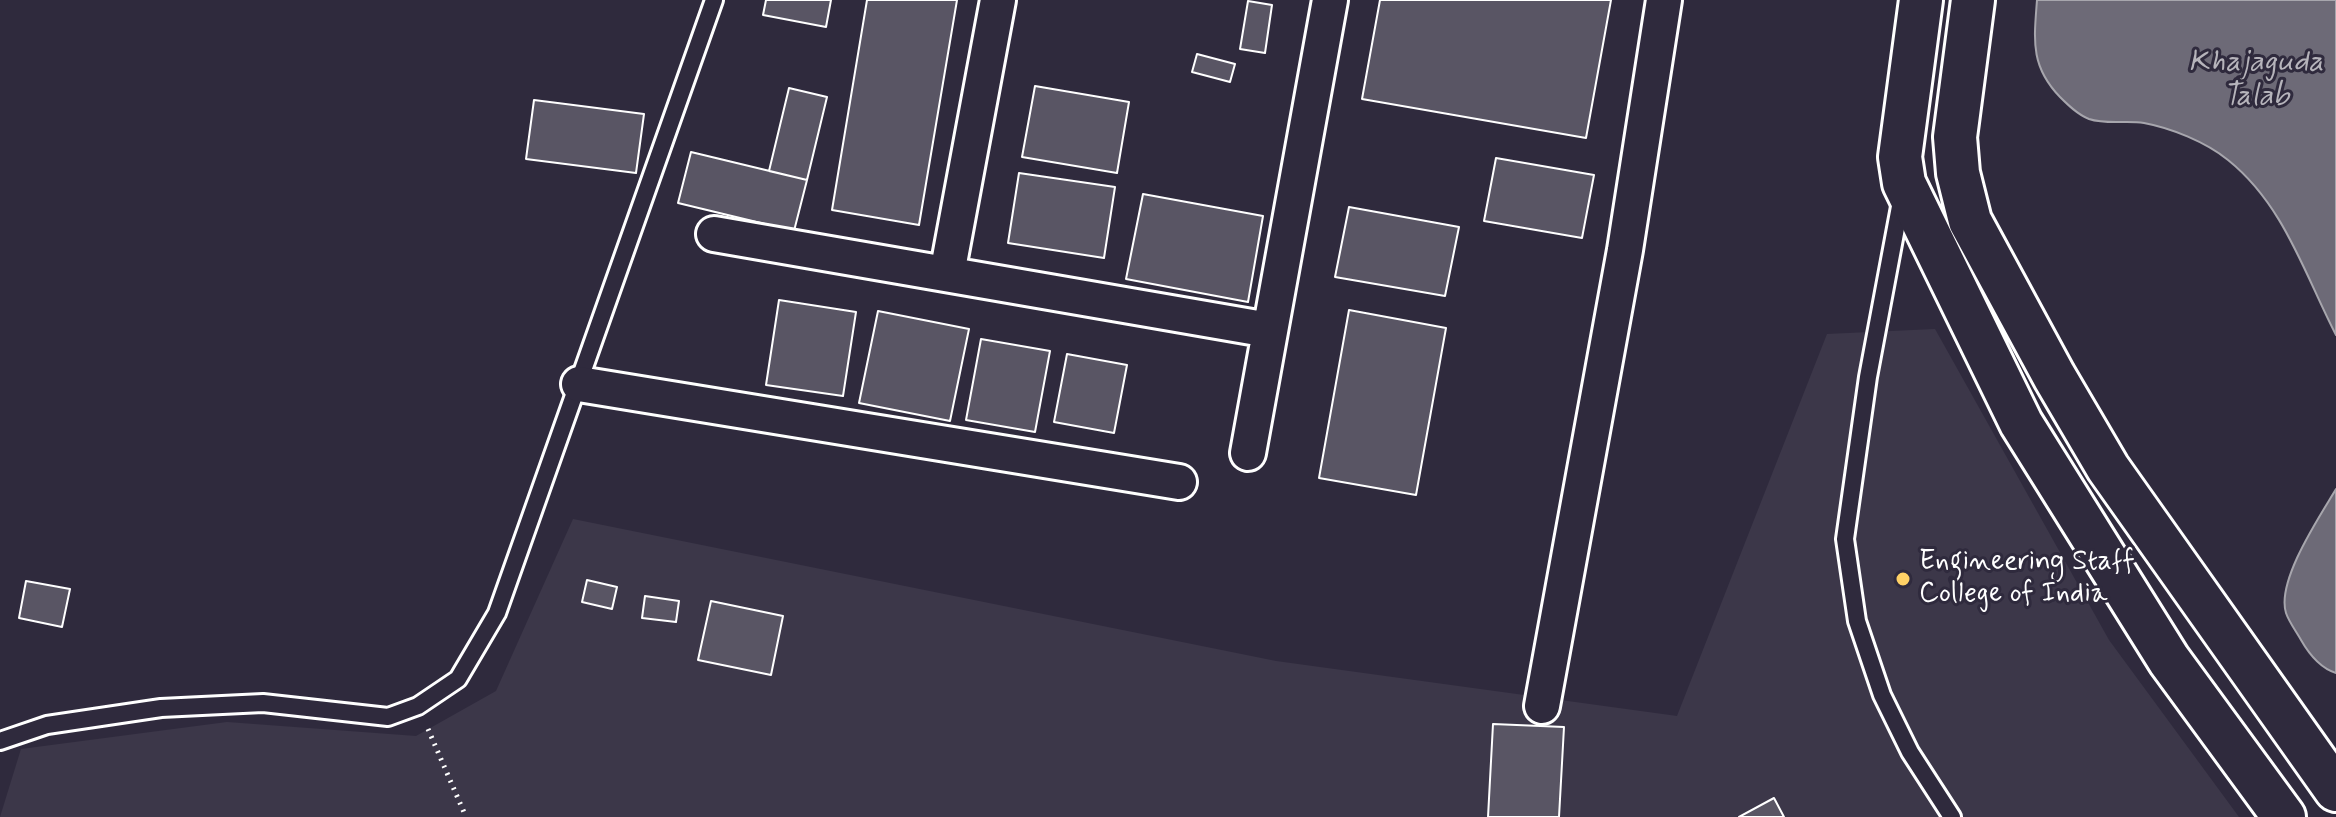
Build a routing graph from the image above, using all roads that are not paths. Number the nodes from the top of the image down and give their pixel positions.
1 (714, 0) edge
2 (998, 0) edge
3 (1330, 0) edge
4 (1664, 0) edge
5 (1921, 0) edge
6 (1973, 0) edge
7 (1904, 183) junction
8 (714, 234) dead end
9 (947, 274) junction
10 (1269, 330) junction
11 (579, 384) junction
12 (1248, 453) dead end
13 (1179, 482) dead end
14 (1542, 706) dead end
15 (0, 741) edge
16 (2336, 790) edge
17 (1952, 817) edge
18 (2284, 817) edge

1 - 11 lane
2 - 9 street
3 - 10 street
4 - 14 street
5 - 7 street
6 - 16 street
7 - 17 lane
7 - 18 street
8 - 9 street
9 - 10 street
10 - 12 street
11 - 13 street
11 - 15 lane

